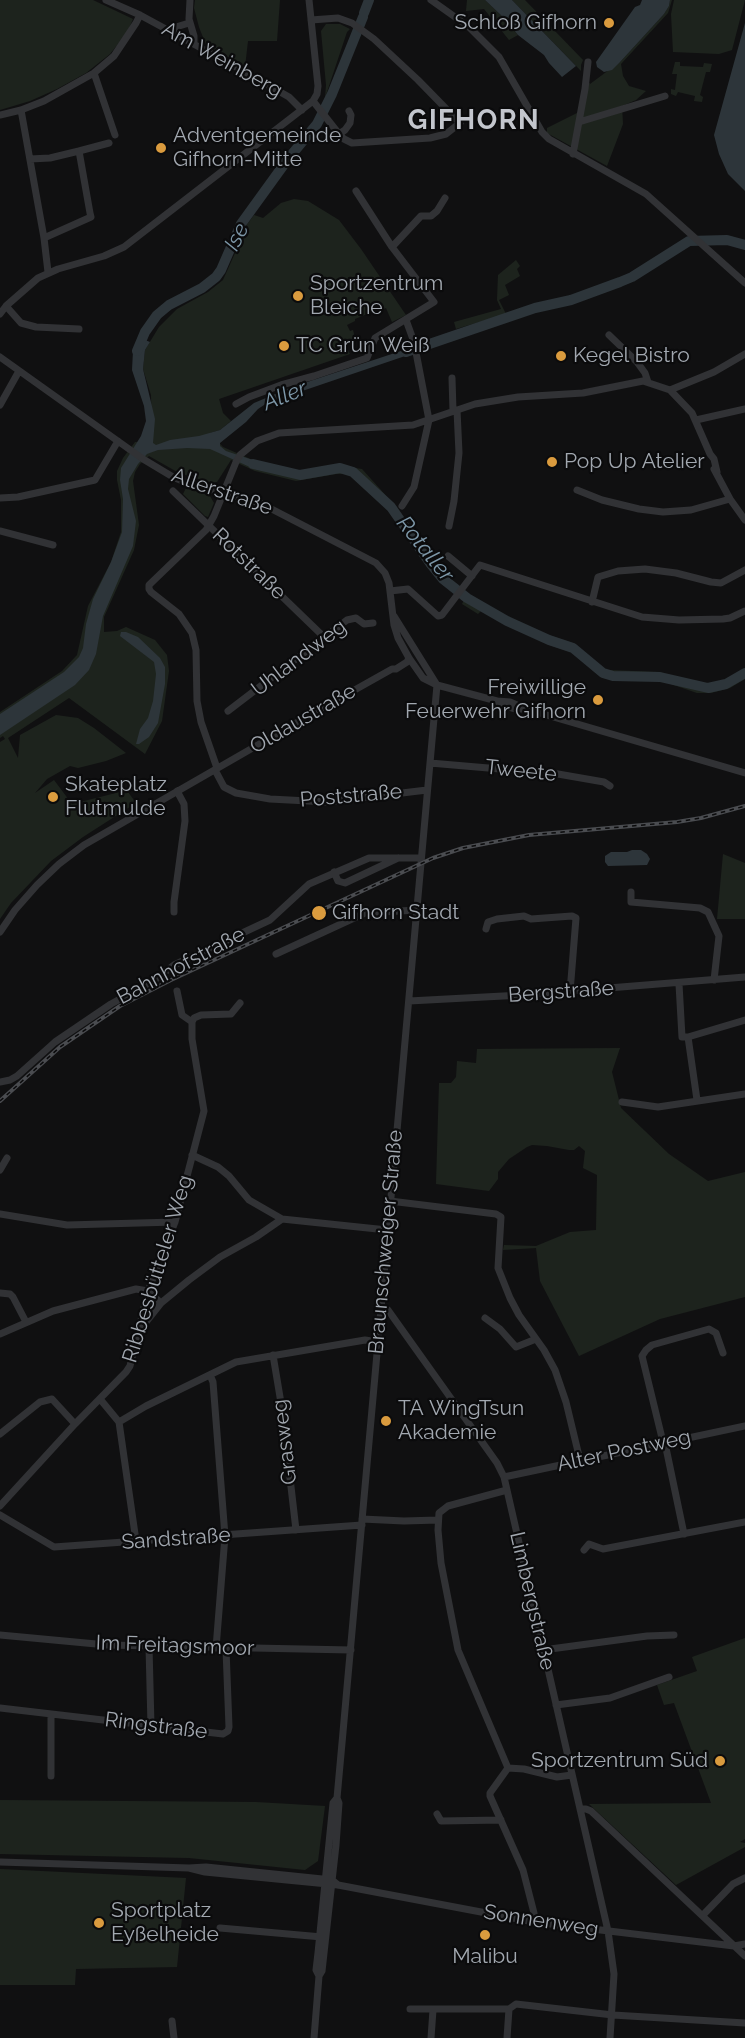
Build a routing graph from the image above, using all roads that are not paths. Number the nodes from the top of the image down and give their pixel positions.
1 (106, 0) edge
2 (190, 0) edge
3 (309, 0) edge
4 (430, 0) edge
5 (140, 15) junction
6 (311, 20) junction
7 (189, 23) junction
8 (171, 31) junction
9 (194, 44) junction
10 (588, 62) dead end
11 (94, 73) junction
12 (665, 96) dead end
13 (316, 104) junction
14 (21, 110) junction
15 (302, 110) junction
16 (349, 111) dead end
17 (0, 115) edge
18 (579, 122) junction
19 (342, 132) junction
20 (115, 135) dead end
21 (109, 143) dead end
22 (79, 151) junction
23 (573, 154) junction
24 (30, 159) junction
25 (356, 191) dead end
26 (445, 198) dead end
27 (44, 238) junction
28 (392, 247) junction
29 (48, 272) junction
30 (745, 283) edge
31 (3, 306) edge
32 (0, 315) edge
33 (406, 320) junction
34 (79, 329) dead end
35 (609, 335) dead end
36 (745, 354) edge
37 (0, 357) edge
38 (19, 371) junction
39 (452, 378) dead end
40 (648, 382) junction
41 (670, 390) junction
42 (236, 404) dead end
43 (0, 405) edge
44 (745, 409) edge
45 (455, 410) junction
46 (429, 420) junction
47 (696, 420) junction
48 (118, 441) junction
49 (577, 490) dead end
50 (173, 491) dead end
51 (223, 493) junction
52 (0, 498) edge
53 (730, 499) junction
54 (402, 506) dead end
55 (745, 520) edge
56 (209, 526) junction
57 (449, 526) dead end
58 (0, 531) edge
59 (53, 544) dead end
60 (448, 556) dead end
61 (745, 570) edge
62 (472, 576) junction
63 (390, 591) junction
64 (592, 602) junction
65 (745, 611) edge
66 (393, 613) junction
67 (373, 623) dead end
68 (325, 638) junction
69 (417, 653) junction
70 (409, 658) junction
71 (437, 685) junction
72 (228, 711) dead end
73 (430, 764) junction
74 (216, 769) junction
75 (744, 771) edge
76 (610, 786) dead end
77 (427, 790) junction
78 (177, 791) junction
79 (400, 857) junction
80 (421, 858) junction
81 (334, 872) junction
82 (631, 892) dead end
83 (417, 910) junction
84 (174, 912) dead end
85 (486, 929) dead end
86 (0, 932) edge
87 (276, 954) dead end
88 (745, 977) edge
89 (714, 980) junction
90 (679, 984) junction
91 (177, 991) dead end
92 (570, 992) junction
93 (409, 1001) junction
94 (240, 1003) dead end
95 (745, 1020) edge
96 (192, 1022) junction
97 (688, 1037) junction
98 (0, 1082) edge
99 (745, 1094) edge
100 (697, 1100) junction
101 (622, 1102) dead end
102 (192, 1155) junction
103 (7, 1158) dead end
104 (0, 1170) edge
105 (390, 1201) junction
106 (0, 1214) edge
107 (282, 1219) junction
108 (175, 1222) junction
109 (387, 1230) junction
110 (148, 1291) junction
111 (0, 1293) edge
112 (161, 1303) junction
113 (381, 1307) junction
114 (484, 1318) dead end
115 (26, 1322) junction
116 (140, 1329) junction
117 (0, 1335) edge
118 (536, 1339) junction
119 (378, 1342) junction
120 (723, 1353) dead end
121 (273, 1355) junction
122 (210, 1375) junction
123 (100, 1400) junction
124 (119, 1422) junction
125 (75, 1424) junction
126 (745, 1426) edge
127 (0, 1434) edge
128 (664, 1443) junction
129 (580, 1460) junction
130 (504, 1477) junction
131 (507, 1490) junction
132 (0, 1506) edge
133 (0, 1515) edge
134 (438, 1520) junction
135 (364, 1521) junction
136 (745, 1522) edge
137 (296, 1530) junction
138 (684, 1534) junction
139 (225, 1536) junction
140 (136, 1541) junction
141 (584, 1550) dead end
142 (0, 1635) edge
143 (674, 1635) dead end
144 (149, 1646) junction
145 (216, 1648) junction
146 (226, 1649) junction
147 (351, 1650) junction
148 (543, 1650) junction
149 (669, 1677) dead end
150 (556, 1705) junction
151 (0, 1708) edge
152 (51, 1714) junction
153 (152, 1726) junction
154 (508, 1768) junction
155 (572, 1775) junction
156 (51, 1776) dead end
157 (580, 1809) junction
158 (437, 1814) dead end
159 (501, 1820) junction
160 (0, 1862) edge
161 (745, 1878) edge
162 (330, 1883) junction
163 (703, 1915) junction
164 (534, 1922) junction
165 (220, 1928) dead end
166 (608, 1931) junction
167 (322, 1937) junction
168 (745, 1944) edge
169 (734, 1946) junction
170 (745, 1956) edge
171 (410, 2009) dead end
172 (509, 2009) junction
173 (434, 2010) junction
174 (613, 2015) junction
175 (172, 2021) dead end
176 (745, 2023) edge
177 (174, 2038) edge
178 (314, 2038) edge
179 (431, 2038) edge
180 (507, 2038) edge
181 (610, 2038) edge

1 - 5 street, Am Weinberg
2 - 7 street
3 - 6 street
4 - 23 street
5 - 8 street, Am Weinberg
5 - 11 street
6 - 13 street
6 - 19 street
7 - 8 street
7 - 9 street
8 - 9 street, Am Weinberg
9 - 15 street, Am Weinberg
10 - 18 street
11 - 14 street
11 - 20 street
12 - 18 street
13 - 15 street
13 - 19 street
14 - 17 street
14 - 24 street
15 - 29 street
16 - 19 street
18 - 23 street
21 - 22 street
22 - 24 street
22 - 27 street
23 - 30 street
24 - 27 street
25 - 28 street
26 - 28 street
27 - 29 street
28 - 33 street
29 - 31 street
31 - 32 street
31 - 34 street
33 - 42 street
33 - 46 street
35 - 40 street
36 - 41 street
37 - 38 street, Allerstraße
38 - 43 street
38 - 48 street, Allerstraße
39 - 45 street
40 - 41 street
40 - 45 street
41 - 47 street
44 - 47 street
45 - 46 street
45 - 57 street
46 - 51 street
46 - 54 street
47 - 53 street
48 - 51 street, Allerstraße
48 - 52 street
49 - 53 street
50 - 56 street, Rotstraße
51 - 56 street
51 - 63 street, Allerstraße
53 - 55 street
56 - 68 street, Rotstraße
56 - 74 street
58 - 59 street
60 - 62 street
61 - 64 street
62 - 63 street
62 - 64 street
63 - 66 street, Allerstraße
64 - 65 street
66 - 69 street
66 - 70 street, Allerstraße
67 - 68 street, Uhlandweg
68 - 72 street, Uhlandweg
69 - 70 street, Oldaustraße
69 - 71 street
70 - 71 street, Allerstraße
70 - 74 street, Oldaustraße
71 - 73 street, Braunschweiger Straße
71 - 75 street
73 - 76 street, Tweete
73 - 77 street, Braunschweiger Straße
74 - 77 street, Poststraße
74 - 78 street, Oldaustraße
77 - 80 street, Braunschweiger Straße
78 - 84 street
78 - 86 street, Oldaustraße
79 - 80 street, Bahnhofstraße
79 - 81 street, Bahnhofstraße
79 - 81 street, Bahnhofstraße
80 - 83 street, Braunschweiger Straße
81 - 98 street, Bahnhofstraße
82 - 89 street
83 - 87 street
83 - 93 street, Braunschweiger Straße
85 - 92 street
88 - 89 street, Bergstraße
89 - 90 street, Bergstraße
90 - 92 street, Bergstraße
90 - 97 street
91 - 96 street, Ribbesbütteler Weg
92 - 93 street, Bergstraße
93 - 105 street, Braunschweiger Straße
94 - 96 street
95 - 97 street
96 - 102 street, Ribbesbütteler Weg
97 - 100 street
99 - 100 street
100 - 101 street
102 - 107 street
102 - 108 street, Ribbesbütteler Weg
103 - 104 street
105 - 109 street, Braunschweiger Straße
105 - 118 street
106 - 108 street
107 - 109 street
107 - 112 street
108 - 110 street, Ribbesbütteler Weg
109 - 113 street, Braunschweiger Straße
110 - 112 street
110 - 115 street
110 - 116 street, Ribbesbütteler Weg
111 - 115 street
112 - 116 street
113 - 119 street, Braunschweiger Straße
113 - 130 street, Limbergstraße
114 - 118 street
115 - 117 street
116 - 123 street, Ribbesbütteler Weg
118 - 129 street
119 - 121 street
119 - 135 street, Braunschweiger Straße
120 - 128 street
121 - 122 street
121 - 137 street, Grasweg
122 - 124 street
122 - 139 street
123 - 124 street
123 - 125 street, Ribbesbütteler Weg
124 - 140 street
125 - 127 street
125 - 132 street, Ribbesbütteler Weg
126 - 128 street, Alter Postweg
128 - 129 street, Alter Postweg
128 - 138 street
129 - 130 street, Alter Postweg
130 - 131 street, Limbergstraße
131 - 134 street
131 - 148 street, Limbergstraße
133 - 140 street, Sandstraße
134 - 135 street, Sandstraße
134 - 154 street
135 - 137 street, Sandstraße
135 - 147 street, Braunschweiger Straße
136 - 138 street
137 - 139 street, Sandstraße
138 - 141 street
139 - 140 street, Sandstraße
139 - 145 street
142 - 144 street, Im Freitagsmoor
143 - 148 street
144 - 145 street, Im Freitagsmoor
144 - 153 street
145 - 146 street, Im Freitagsmoor
146 - 147 street, Im Freitagsmoor
146 - 153 street, Ringstraße
147 - 162 street, Braunschweiger Straße
148 - 150 street, Limbergstraße
149 - 150 street
150 - 155 street, Limbergstraße
151 - 152 street, Ringstraße
152 - 153 street, Ringstraße
152 - 156 street
154 - 155 street
154 - 159 street
155 - 157 street, Limbergstraße
157 - 163 street
157 - 166 street, Limbergstraße
158 - 159 street
159 - 164 street
160 - 162 street, Sonnenweg
161 - 163 street
162 - 164 street, Sonnenweg
162 - 167 street, Braunschweiger Straße
163 - 169 street
164 - 166 street, Sonnenweg
165 - 167 street
166 - 169 street, Sonnenweg
166 - 174 street, Limbergstraße
167 - 178 street, Braunschweiger Straße
168 - 169 street, Sonnenweg
169 - 170 street
171 - 173 street
172 - 173 street
172 - 174 street
172 - 180 street
173 - 179 street
174 - 176 street
174 - 181 street, Limbergstraße
175 - 177 street

